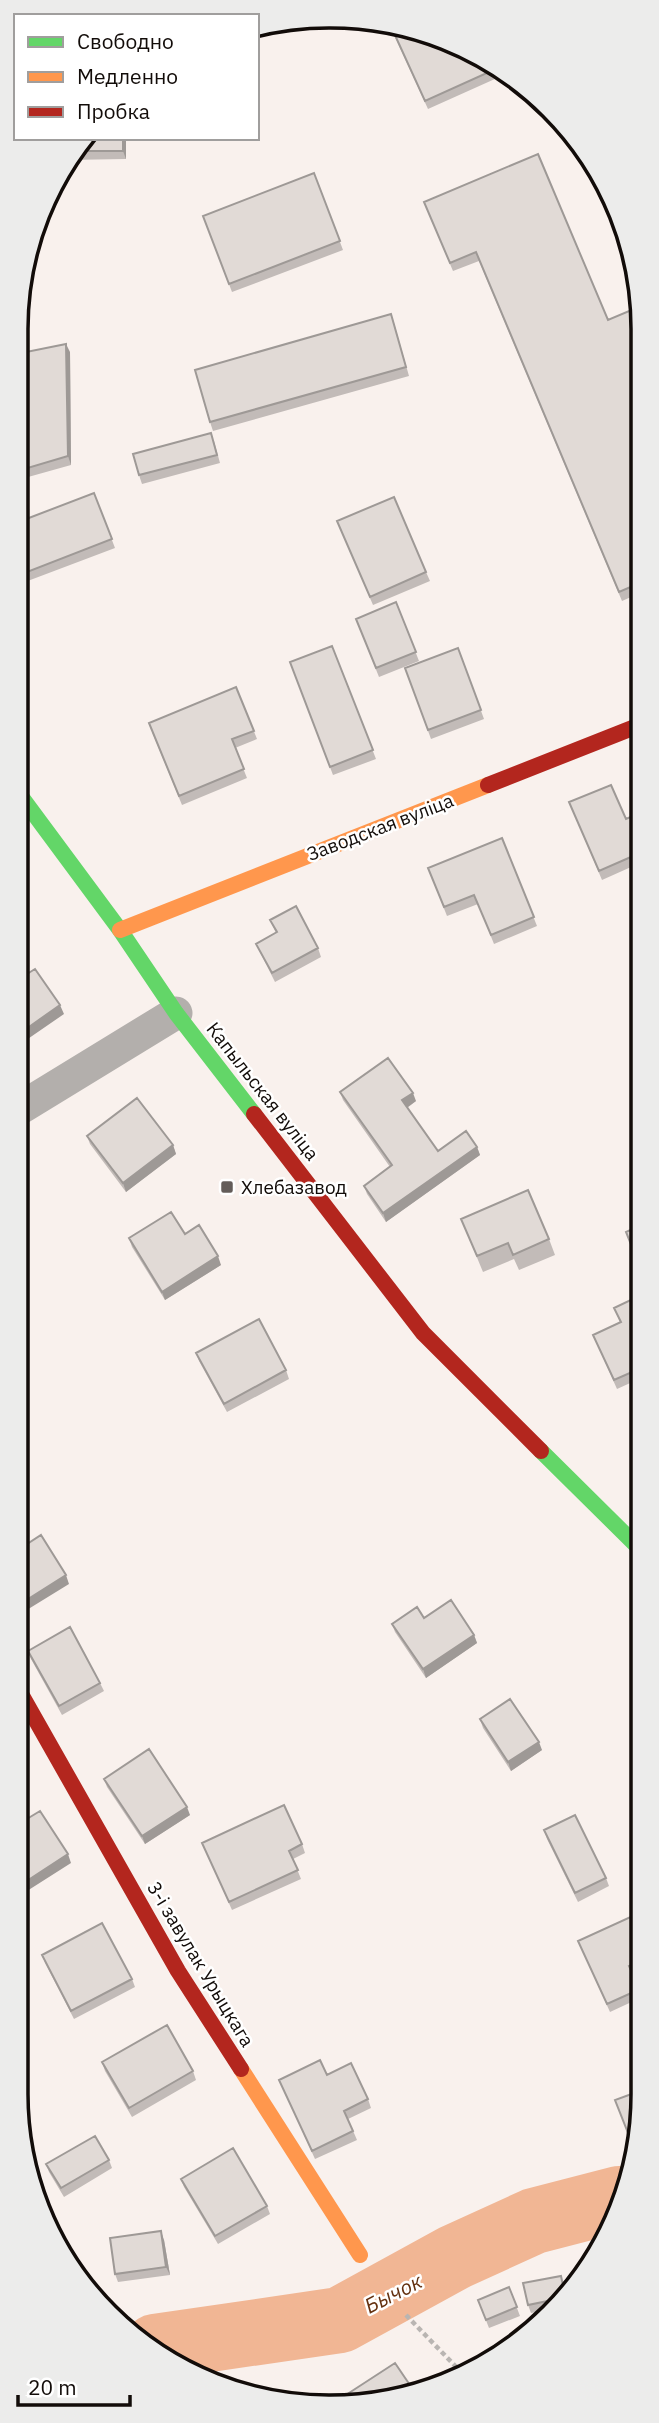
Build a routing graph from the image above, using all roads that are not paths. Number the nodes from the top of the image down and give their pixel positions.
1 (631, 729) edge
2 (28, 806) edge
3 (120, 930) junction
4 (176, 1013) junction
5 (28, 1103) edge
6 (631, 1540) edge
7 (28, 1706) edge
8 (360, 2255) dead end

1 - 3 street, Заводская вуліца
2 - 3 street, Капыльская вуліца
3 - 4 street, Капыльская вуліца
4 - 5 street
4 - 6 street, Капыльская вуліца
7 - 8 street, 3-і завулак Урыцкага

